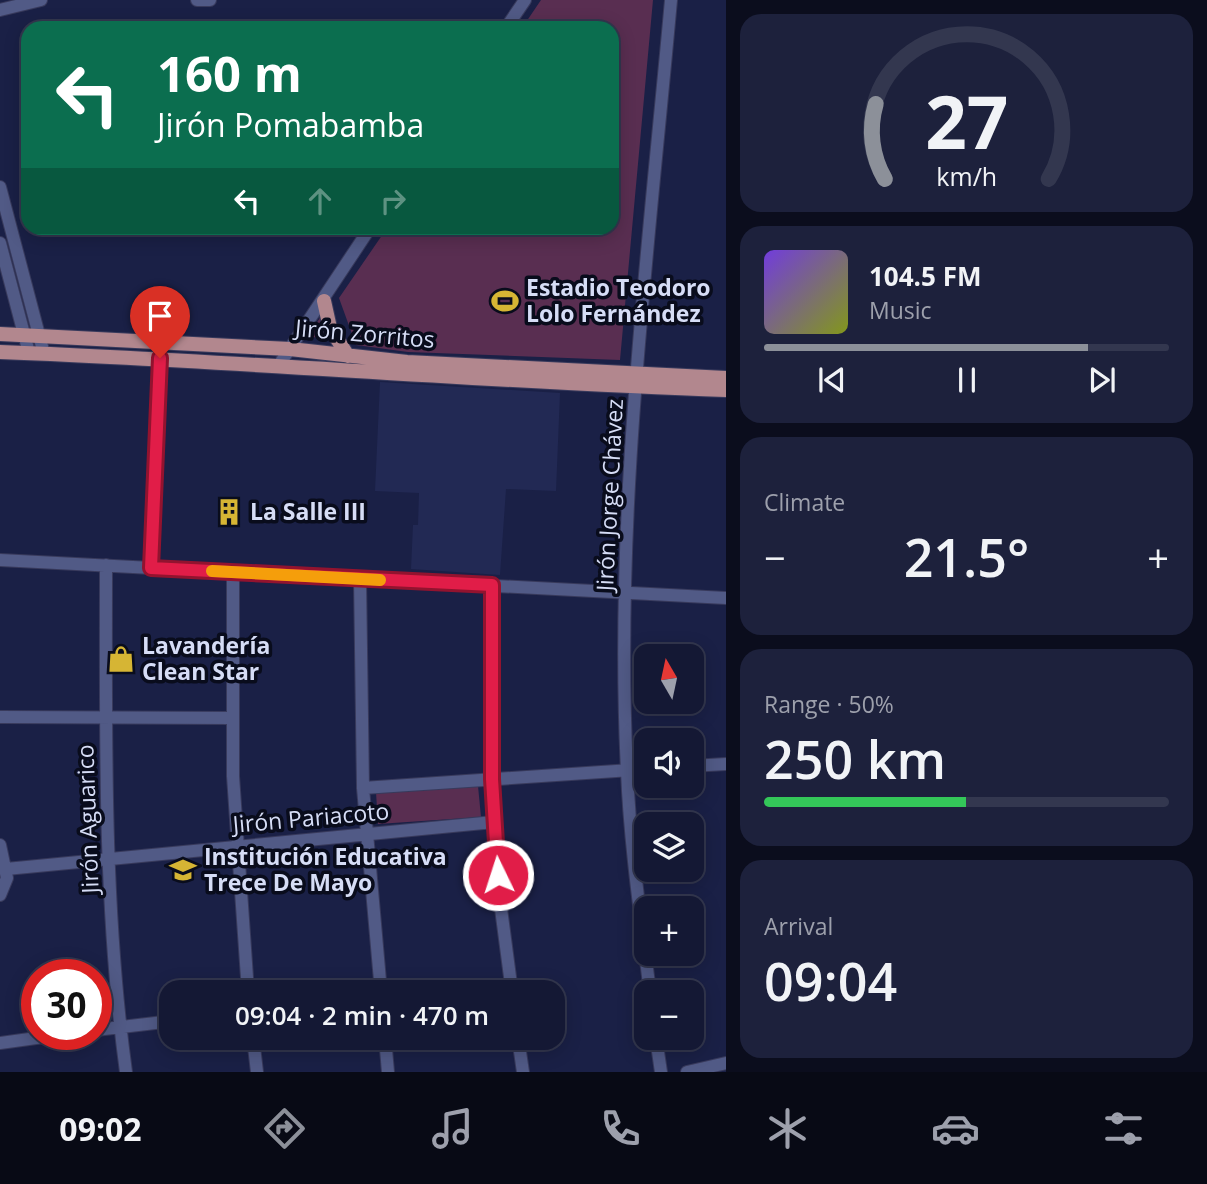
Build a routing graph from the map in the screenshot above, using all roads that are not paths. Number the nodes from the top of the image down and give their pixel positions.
1 (41, 0) edge
2 (197, 0) edge
3 (210, 0) edge
4 (525, 0) edge
5 (671, 0) edge
6 (0, 10) edge
7 (511, 21) edge
8 (0, 187) edge
9 (4, 216) edge
10 (366, 235) edge
11 (0, 243) edge
12 (324, 301) junction
13 (0, 334) edge
14 (31, 335) junction
15 (290, 349) junction
16 (0, 352) edge
17 (36, 353) junction
18 (348, 356) junction
19 (160, 358) junction
20 (279, 365) junction
21 (726, 378) edge
22 (637, 381) junction
23 (726, 390) edge
24 (0, 560) edge
25 (106, 565) junction
26 (151, 568) junction
27 (233, 573) junction
28 (360, 579) junction
29 (492, 585) junction
30 (625, 592) junction
31 (726, 598) edge
32 (0, 717) edge
33 (106, 718) junction
34 (232, 719) junction
35 (726, 764) edge
36 (704, 765) edge
37 (634, 770) edge
38 (627, 771) junction
39 (492, 779) junction
40 (363, 788) junction
41 (494, 822) junction
42 (366, 834) junction
43 (0, 845) edge
44 (236, 846) junction
45 (108, 860) junction
46 (6, 869) junction
47 (0, 895) edge
48 (247, 980) edge
49 (380, 980) edge
50 (511, 980) edge
51 (649, 980) edge
52 (159, 1022) edge
53 (120, 1027) junction
54 (112, 1028) edge
55 (21, 1040) edge
56 (0, 1043) edge
57 (254, 1050) edge
58 (386, 1050) edge
59 (520, 1050) edge
60 (658, 1050) edge
61 (726, 1063) edge
62 (126, 1072) edge
63 (257, 1072) edge
64 (388, 1072) edge
65 (523, 1072) edge
66 (661, 1072) edge
67 (687, 1072) edge

1 - 6 street
2 - 3 street
4 - 7 street
5 - 22 street, Jirón Jorge Chávez
8 - 9 street
9 - 14 street
10 - 12 street
11 - 14 street
12 - 15 street
12 - 18 main road
13 - 14 main road, Jirón Zorritos
14 - 15 main road, Jirón Zorritos
14 - 17 street
15 - 18 main road, Jirón Zorritos
15 - 20 street
16 - 17 main road, Jirón Zorritos
17 - 19 main road, Jirón Zorritos
18 - 22 main road, Jirón Zorritos
19 - 20 main road, Jirón Zorritos
19 - 26 street
20 - 22 main road, Jirón Zorritos
21 - 22 main road, Jirón Zorritos
22 - 23 main road, Jirón Zorritos
22 - 30 street, Jirón Jorge Chávez
24 - 25 street
25 - 26 street
25 - 33 street, Jirón Aguarico
26 - 27 street
27 - 28 street
27 - 34 street
28 - 29 street
28 - 40 street
29 - 30 street
29 - 39 street
30 - 31 street
30 - 38 street, Jirón Jorge Chávez
32 - 33 street
33 - 34 street
33 - 45 street, Jirón Aguarico
34 - 44 street
35 - 36 street
37 - 38 street, Jirón Pariacoto
38 - 39 street, Jirón Pariacoto
38 - 51 street, Jirón Jorge Chávez
39 - 40 street, Jirón Pariacoto
39 - 41 street
40 - 42 street
41 - 42 street, Jirón Pariacoto
41 - 50 street
42 - 44 street, Jirón Pariacoto
42 - 49 street
43 - 46 street
44 - 45 street, Jirón Pariacoto
44 - 48 street
45 - 46 street, Jirón Pariacoto
45 - 53 street, Jirón Aguarico
46 - 47 street
52 - 53 street
53 - 54 street
53 - 62 street, Jirón Aguarico
55 - 56 street
57 - 63 street
58 - 64 street
59 - 65 street
60 - 66 street
61 - 67 street

